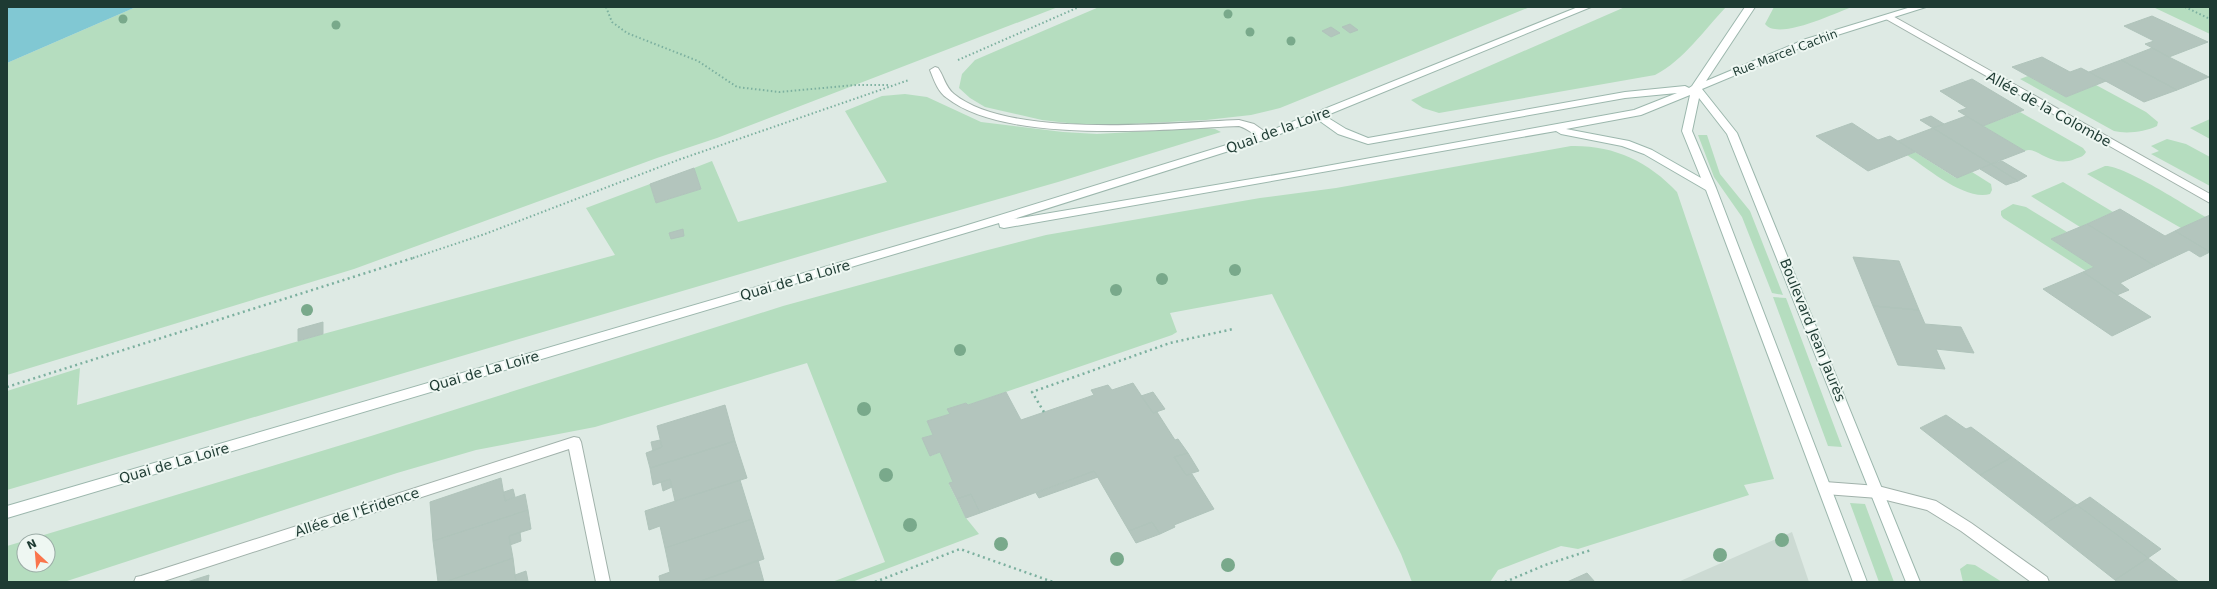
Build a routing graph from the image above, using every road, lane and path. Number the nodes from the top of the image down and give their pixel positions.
1 (606, 7) edge
2 (1079, 7) edge
3 (1586, 7) edge
4 (1750, 7) edge
5 (1921, 7) edge
6 (2185, 7) edge
7 (1889, 17) junction
8 (2210, 19) edge
9 (936, 70) junction
10 (892, 85) junction
11 (1696, 88) junction
12 (1319, 116) junction
13 (1554, 130) junction
14 (1266, 136) junction
15 (1711, 188) junction
16 (2210, 199) edge
17 (962, 231) junction
18 (1233, 329) dead end
19 (7, 387) edge
20 (1044, 412) dead end
21 (1825, 488) junction
22 (1878, 492) junction
23 (7, 512) edge
24 (1591, 550) dead end
25 (141, 582) edge
26 (603, 582) edge
27 (875, 582) edge
28 (1053, 582) edge
29 (1505, 582) edge
30 (1860, 582) edge
31 (1913, 582) edge
32 (2042, 582) edge

1 - 10 path
2 - 9 path
3 - 12 main road, Quai de la Loire
4 - 11 main road
5 - 7 main road, Rue Marcel Cachin
6 - 8 path
7 - 11 main road, Rue Marcel Cachin
7 - 16 main road, Allée de la Colombe
9 - 10 path
9 - 14 main road
10 - 19 path
11 - 12 main road
11 - 13 main road, Rue Marcel Cachin
11 - 15 main road
11 - 22 main road, Boulevard Jean Jaurès
12 - 14 main road, Quai de la Loire
13 - 15 main road
13 - 17 main road, Rue Marcel Cachin
14 - 17 main road, Quai de la Loire
15 - 21 main road
17 - 23 main road, Quai de La Loire
18 - 20 path
21 - 22 main road
21 - 30 main road
22 - 31 main road, Boulevard Jean Jaurès
22 - 32 main road
24 - 29 path
25 - 26 main road, Allée de l'Éridence
27 - 28 path

